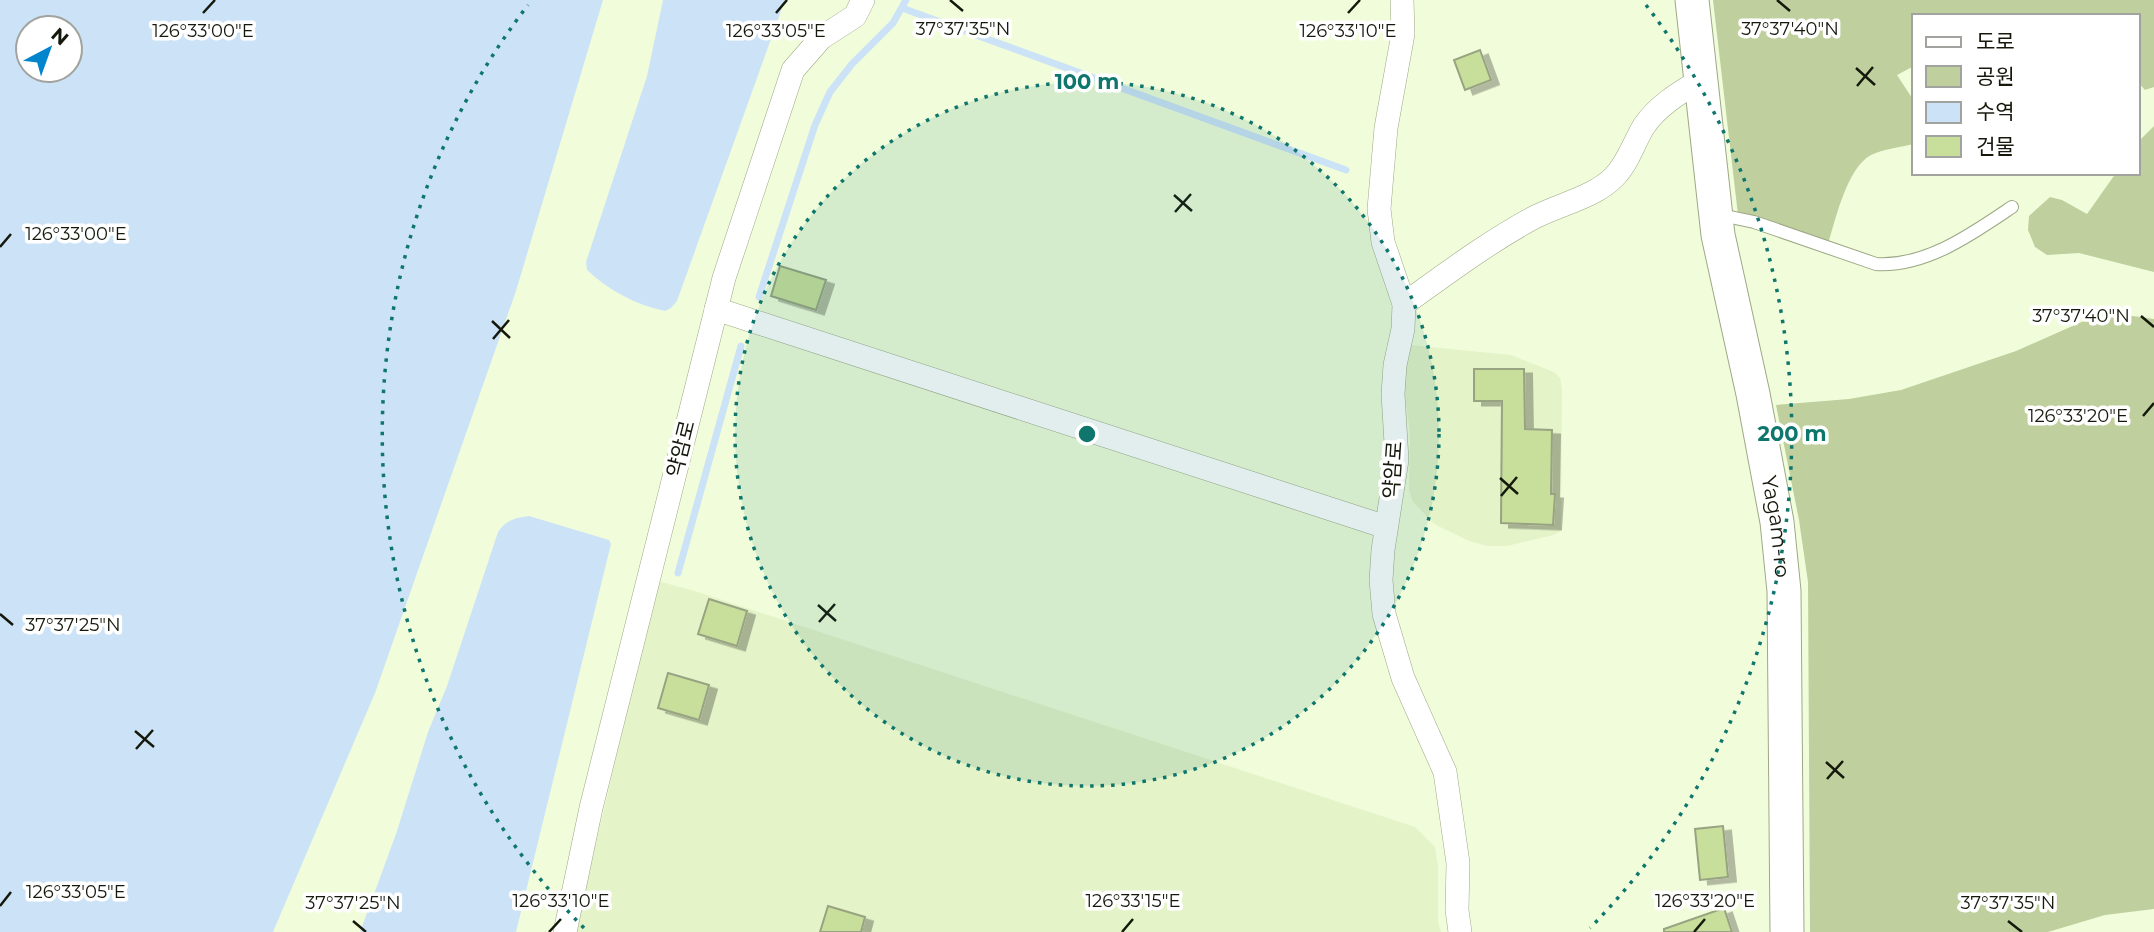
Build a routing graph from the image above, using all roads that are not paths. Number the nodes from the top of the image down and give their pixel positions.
1 (863, 0) edge
2 (1402, 0) edge
3 (1692, 0) edge
4 (1702, 79) junction
5 (2011, 207) dead end
6 (1716, 214) junction
7 (1404, 304) junction
8 (716, 309) junction
9 (1386, 527) junction
10 (565, 932) edge
11 (1460, 932) edge
12 (1787, 932) edge

1 - 8 street, 약암로
2 - 7 street, 약암로
3 - 4 street, Yagam-ro
4 - 6 street, Yagam-ro
4 - 7 street
5 - 6 lane
6 - 12 street, Yagam-ro
7 - 9 street, 약암로
8 - 9 street
8 - 10 street, 약암로
9 - 11 street, 약암로

